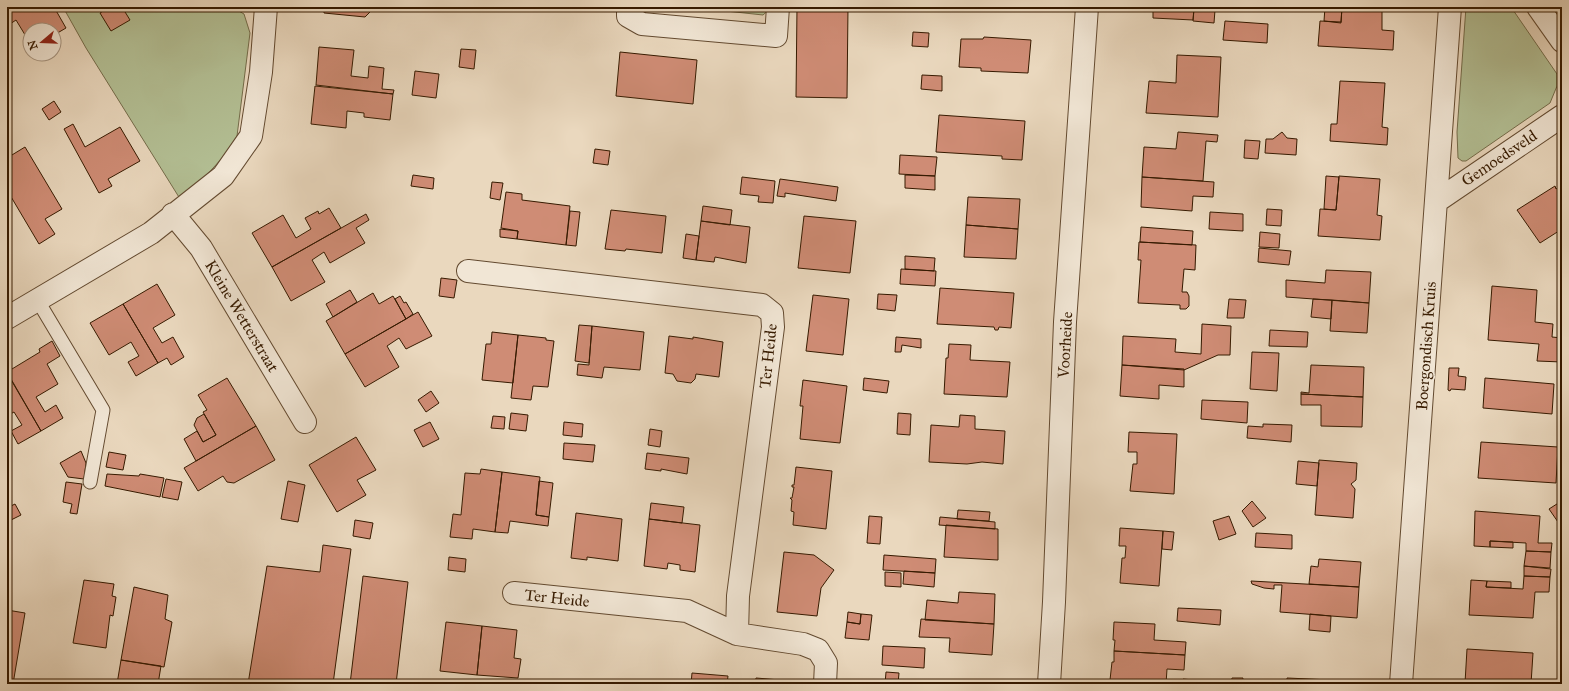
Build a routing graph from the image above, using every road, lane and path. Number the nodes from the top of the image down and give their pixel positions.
1 (266, 7) edge
2 (628, 7) edge
3 (778, 7) edge
4 (1087, 7) edge
5 (1450, 7) edge
6 (1538, 7) edge
7 (1562, 41) edge
8 (1562, 116) edge
9 (1437, 200) junction
10 (173, 214) junction
11 (468, 271) dead end
12 (38, 301) junction
13 (7, 318) edge
14 (306, 422) dead end
15 (90, 482) dead end
16 (514, 594) dead end
17 (738, 634) junction
18 (825, 684) edge
19 (1049, 684) edge
20 (1401, 684) edge

1 - 10 street
2 - 3 street
4 - 19 street, Voorheide
5 - 9 street, Boergondisch Kruis
6 - 7 street
8 - 9 street, Gemoedsveld
9 - 20 street, Boergondisch Kruis
10 - 12 street
10 - 14 street, Kleine Wetterstraat
11 - 17 street, Ter Heide
12 - 13 street
12 - 15 lane
16 - 17 street, Ter Heide
17 - 18 street, Ter Heide

